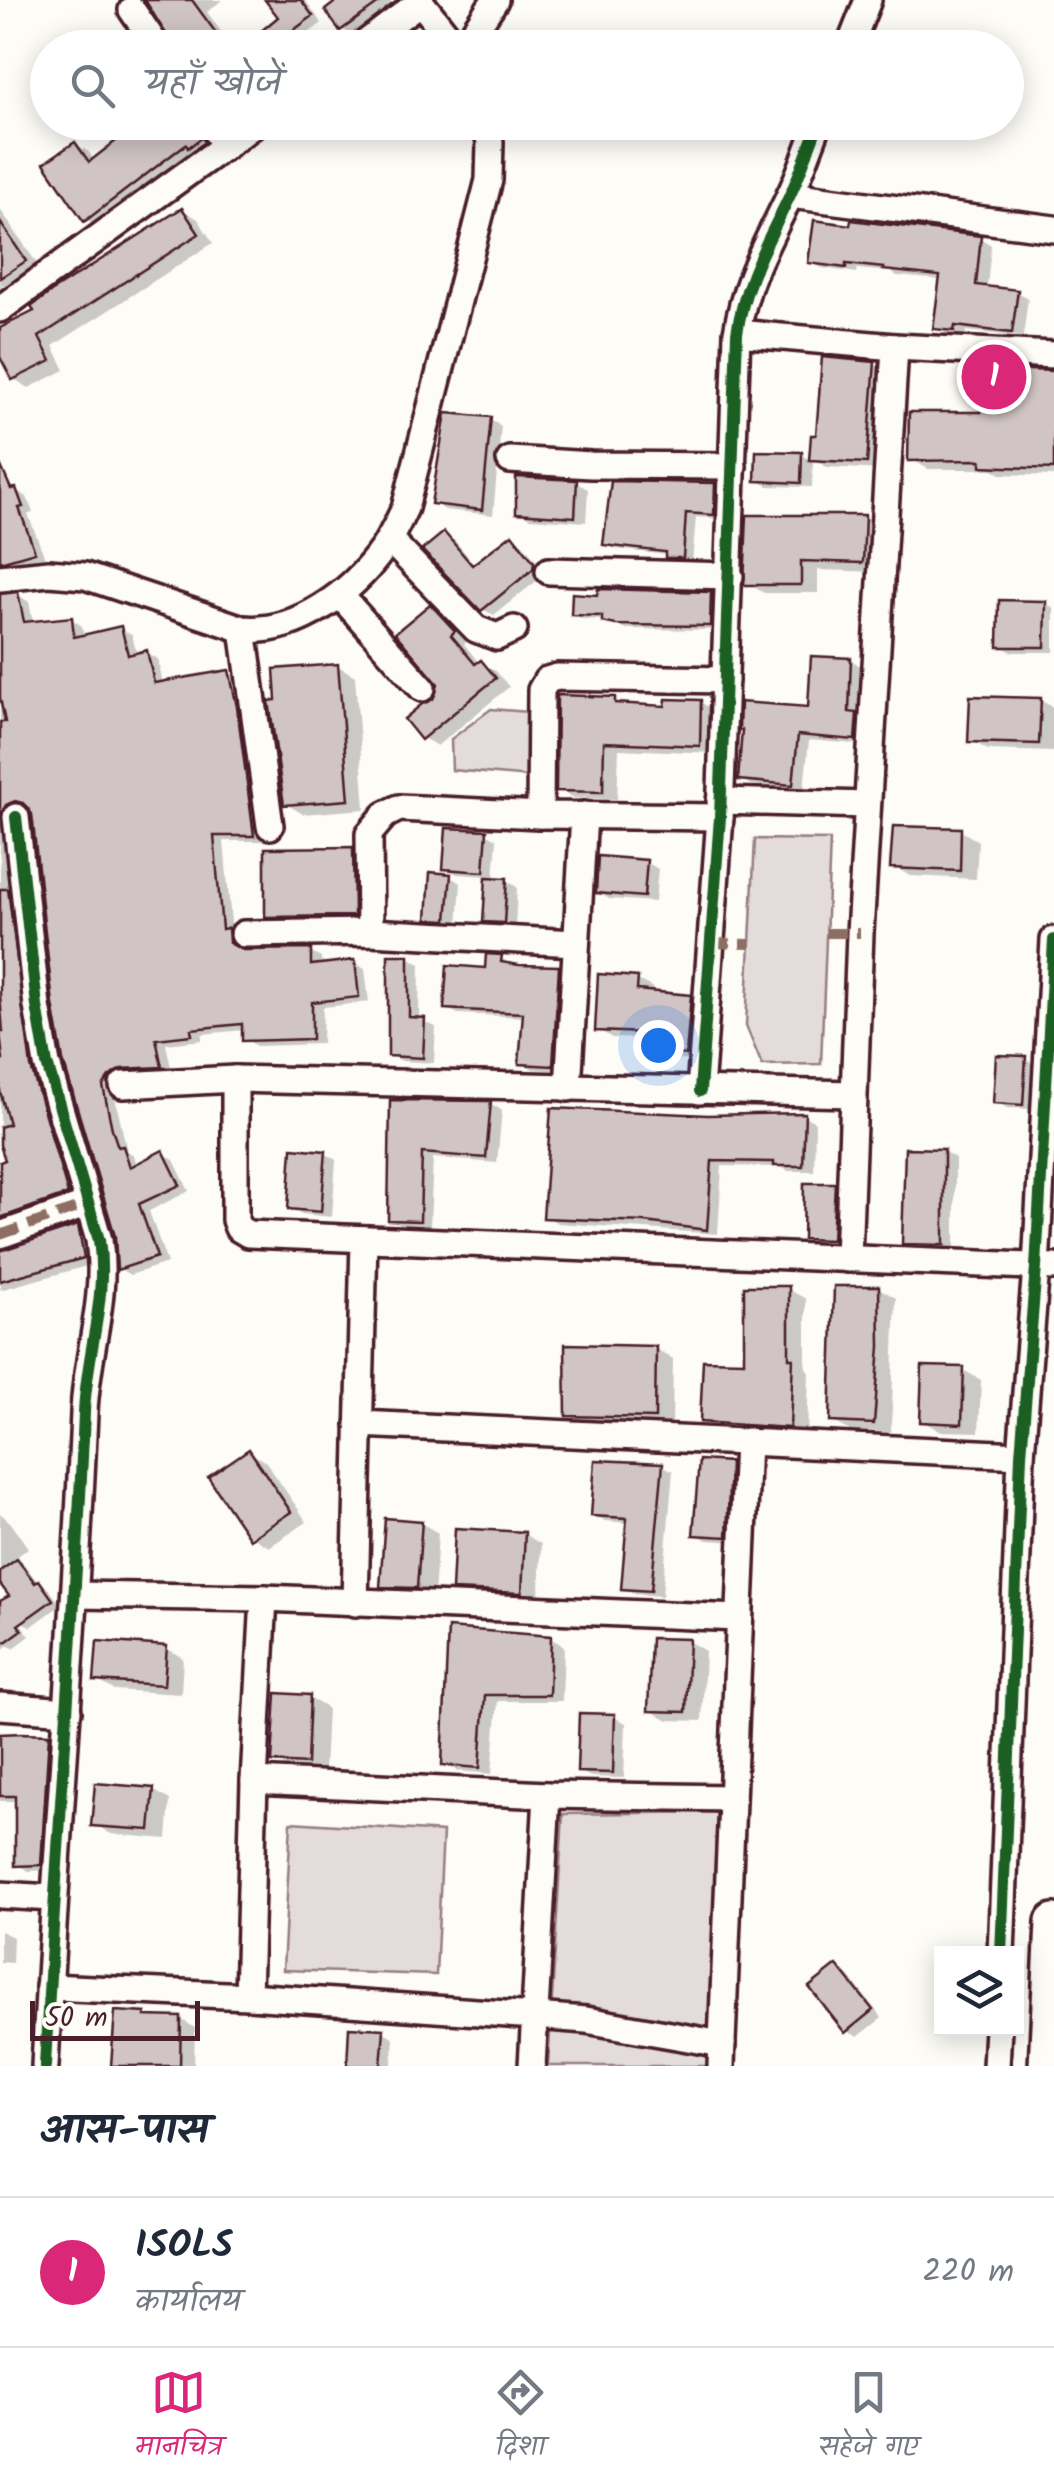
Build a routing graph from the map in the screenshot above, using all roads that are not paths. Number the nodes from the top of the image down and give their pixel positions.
1 (495, 0) edge
2 (868, 0) edge
3 (419, 1) edge
4 (132, 10) dead end
5 (146, 30) edge
6 (382, 30) edge
7 (442, 30) edge
8 (474, 30) edge
9 (856, 30) edge
10 (222, 140) edge
11 (234, 140) edge
12 (490, 140) edge
13 (812, 140) edge
14 (226, 146) junction
15 (790, 195) junction
16 (1054, 229) edge
17 (0, 309) edge
18 (737, 333) junction
19 (896, 348) junction
20 (1054, 355) edge
21 (510, 460) dead end
22 (732, 466) junction
23 (389, 538) junction
24 (550, 571) dead end
25 (730, 576) junction
26 (0, 578) edge
27 (340, 595) junction
28 (243, 629) junction
29 (514, 629) dead end
30 (725, 680) junction
31 (422, 688) dead end
32 (867, 805) junction
33 (720, 809) junction
34 (16, 816) dead end
35 (540, 816) junction
36 (584, 816) junction
37 (270, 826) dead end
38 (370, 932) junction
39 (244, 934) dead end
40 (1054, 940) edge
41 (575, 943) junction
42 (236, 1078) junction
43 (123, 1085) dead end
44 (568, 1088) junction
45 (700, 1091) junction
46 (853, 1094) junction
47 (88, 1204) junction
48 (0, 1235) edge
49 (364, 1240) junction
50 (848, 1259) junction
51 (1045, 1267) edge
52 (359, 1424) junction
53 (747, 1441) junction
54 (1021, 1455) junction
55 (76, 1595) junction
56 (264, 1598) junction
57 (356, 1604) junction
58 (739, 1618) junction
59 (0, 1706) edge
60 (68, 1711) junction
61 (254, 1781) junction
62 (547, 1795) junction
63 (732, 1798) junction
64 (0, 1895) edge
65 (53, 1898) junction
66 (1054, 1922) edge
67 (1000, 1946) edge
68 (49, 1988) junction
69 (248, 1996) junction
70 (535, 2016) junction
71 (998, 2036) edge
72 (721, 2055) edge
73 (45, 2066) edge
74 (532, 2066) edge
75 (996, 2066) edge
76 (1047, 2066) edge

1 - 8 street
2 - 9 street
3 - 6 street
3 - 7 street
4 - 5 street
10 - 14 street
11 - 14 street
12 - 23 street
13 - 15 street
14 - 17 street
15 - 16 street
15 - 18 street
18 - 19 street
18 - 22 street
19 - 20 street
19 - 32 street
21 - 22 street
22 - 25 street
23 - 27 street
23 - 29 street
24 - 25 street
25 - 30 street
26 - 28 street
27 - 28 street
27 - 31 street
28 - 37 street
30 - 33 street
30 - 35 street
32 - 33 street
32 - 46 street
33 - 36 street
33 - 45 street
34 - 47 street
35 - 36 street
35 - 38 street
36 - 41 street
38 - 39 street
38 - 41 street
40 - 51 street
41 - 44 street
42 - 43 street
42 - 44 street
42 - 49 street
44 - 45 street
45 - 46 street
46 - 50 street
47 - 48 street
47 - 55 street
49 - 50 street
49 - 52 street
50 - 51 street
51 - 54 street
52 - 53 street
52 - 57 street
53 - 54 street
53 - 58 street
54 - 67 street
55 - 56 street
55 - 60 street
56 - 57 street
56 - 61 street
57 - 58 street
58 - 63 street
59 - 60 street
60 - 65 street
61 - 62 street
61 - 69 street
62 - 63 street
62 - 70 street
63 - 72 street
64 - 65 street
65 - 68 street
66 - 76 main road
68 - 69 street
68 - 73 street
69 - 70 street
70 - 72 street
70 - 74 street
71 - 75 street

